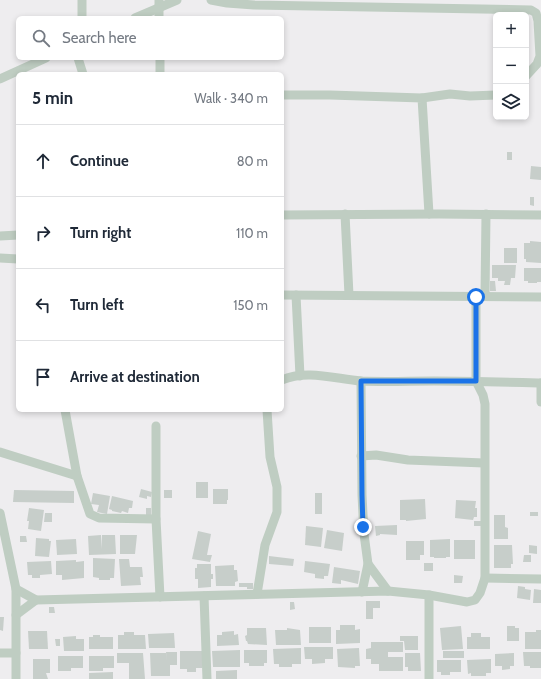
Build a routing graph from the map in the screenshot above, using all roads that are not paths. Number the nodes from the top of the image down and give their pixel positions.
1 (82, 0) edge
2 (177, 0) edge
3 (211, 0) edge
4 (159, 4) edge
5 (463, 4) edge
6 (517, 4) edge
7 (82, 16) edge
8 (138, 16) edge
9 (159, 16) edge
10 (42, 60) edge
11 (79, 60) edge
12 (160, 60) edge
13 (23, 71) edge
14 (82, 72) edge
15 (160, 72) edge
16 (16, 73) edge
17 (529, 73) edge
18 (0, 79) edge
19 (284, 95) edge
20 (493, 95) edge
21 (422, 98) junction
22 (345, 214) junction
23 (429, 214) junction
24 (486, 214) junction
25 (541, 215) edge
26 (284, 216) edge
27 (16, 235) edge
28 (0, 236) edge
29 (0, 258) edge
30 (16, 259) edge
31 (349, 294) junction
32 (284, 295) edge
33 (296, 295) junction
34 (480, 297) junction
35 (541, 297) edge
36 (300, 376) junction
37 (284, 379) edge
38 (361, 381) junction
39 (476, 381) junction
40 (541, 383) edge
41 (541, 402) edge
42 (65, 412) edge
43 (267, 412) edge
44 (156, 426) dead end
45 (0, 452) edge
46 (362, 456) junction
47 (484, 463) junction
48 (77, 476) junction
49 (0, 513) edge
50 (156, 518) junction
51 (368, 564) junction
52 (485, 578) junction
53 (541, 579) edge
54 (16, 589) junction
55 (388, 591) junction
56 (362, 592) junction
57 (257, 594) junction
58 (429, 595) junction
59 (204, 596) junction
60 (160, 597) junction
61 (36, 600) junction
62 (16, 616) junction
63 (0, 653) edge
64 (16, 653) junction
65 (16, 679) edge
66 (207, 679) edge
67 (429, 679) edge

1 - 7 street
2 - 4 street
3 - 5 street
4 - 8 street
4 - 9 street
5 - 6 street
6 - 17 street
10 - 13 street
11 - 14 street
12 - 15 street
16 - 18 street
19 - 21 street
20 - 21 street
21 - 23 street
22 - 23 street
22 - 26 street
22 - 31 street
23 - 24 street
24 - 25 street
24 - 34 street
27 - 28 street
29 - 30 street
31 - 33 street
31 - 34 street
32 - 33 street
33 - 36 street
34 - 35 street
34 - 39 street
36 - 37 street
36 - 38 street
38 - 39 street
38 - 46 street
39 - 40 street
39 - 47 street
40 - 41 street
42 - 48 street
43 - 57 street
44 - 50 street
45 - 48 street
46 - 47 street
46 - 51 street
47 - 52 street
48 - 50 street
49 - 54 street
50 - 60 street
51 - 55 street
51 - 56 street
52 - 53 street
52 - 58 street
54 - 61 street
54 - 62 street
55 - 56 street
55 - 58 street
56 - 57 street
57 - 59 street
58 - 67 street
59 - 60 street
59 - 66 street
60 - 61 street
61 - 62 street
62 - 64 street
63 - 64 street
64 - 65 street

